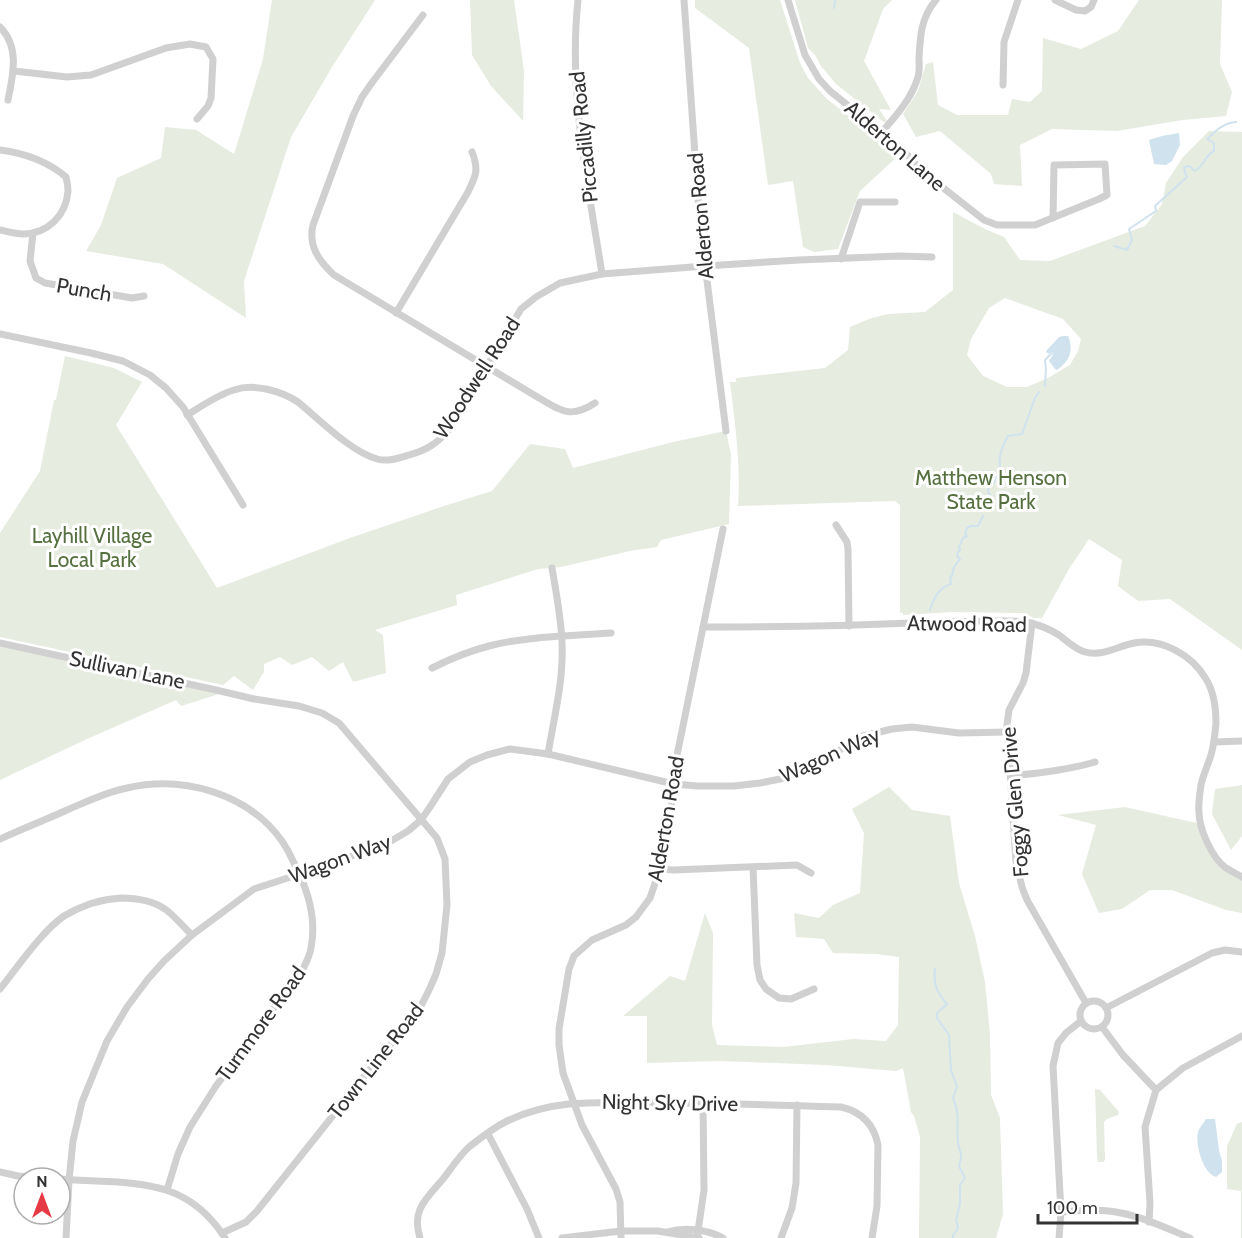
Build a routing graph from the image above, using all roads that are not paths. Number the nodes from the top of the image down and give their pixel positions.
1 (578, 0) edge
2 (684, 0) edge
3 (788, 0) edge
4 (936, 0) edge
5 (1018, 0) edge
6 (1054, 0) edge
7 (1094, 0) edge
8 (423, 15) dead end
9 (0, 27) edge
10 (14, 71) junction
11 (1003, 85) dead end
12 (8, 100) dead end
13 (197, 119) dead end
14 (882, 132) junction
15 (0, 150) edge
16 (472, 152) dead end
17 (895, 202) dead end
18 (1053, 218) junction
19 (0, 230) edge
20 (33, 233) junction
21 (932, 257) dead end
22 (841, 258) junction
23 (705, 266) junction
24 (602, 274) junction
25 (144, 296) dead end
26 (396, 313) junction
27 (0, 334) edge
28 (487, 366) junction
29 (595, 403) dead end
30 (187, 415) junction
31 (726, 431) dead end
32 (243, 505) dead end
33 (836, 525) dead end
34 (723, 529) dead end
35 (552, 568) dead end
36 (1032, 623) junction
37 (849, 626) junction
38 (703, 627) junction
39 (611, 633) dead end
40 (562, 636) junction
41 (0, 643) edge
42 (432, 668) dead end
43 (1007, 732) junction
44 (1242, 741) edge
45 (1214, 742) junction
46 (548, 754) junction
47 (1095, 762) dead end
48 (1011, 776) junction
49 (674, 784) junction
50 (420, 820) junction
51 (0, 839) edge
52 (753, 867) junction
53 (660, 869) junction
54 (812, 873) dead end
55 (300, 874) junction
56 (1242, 877) edge
57 (192, 935) junction
58 (1242, 952) edge
59 (0, 989) edge
60 (814, 989) dead end
61 (1086, 1004) junction
62 (1106, 1008) junction
63 (1081, 1022) junction
64 (1102, 1027) junction
65 (1242, 1036) edge
66 (1156, 1090) junction
67 (573, 1102) junction
68 (703, 1103) junction
69 (797, 1106) junction
70 (488, 1134) junction
71 (70, 1166) edge
72 (72, 1180) edge
73 (167, 1190) junction
74 (1061, 1212) junction
75 (1149, 1222) junction
76 (621, 1234) edge
77 (224, 1235) edge
78 (698, 1236) edge
79 (420, 1238) edge
80 (539, 1238) edge
81 (562, 1238) edge
82 (723, 1238) edge
83 (781, 1238) edge
84 (872, 1238) edge
85 (1059, 1238) edge
86 (1190, 1238) edge

1 - 24 street, Piccadilly Road
2 - 23 street, Alderton Road
3 - 14 street, Alderton Lane
4 - 14 street
5 - 11 street
6 - 7 street
8 - 26 street
9 - 10 street
10 - 12 street
10 - 13 street
14 - 18 street, Alderton Lane
15 - 20 street
16 - 26 street
17 - 22 street
18 - 18 street, Alderton Lane
19 - 20 street
20 - 25 street, Punch
21 - 22 street, Woodwell Road
22 - 23 street, Woodwell Road
23 - 24 street, Woodwell Road
23 - 31 street, Alderton Road
24 - 28 street, Woodwell Road
26 - 28 street
27 - 30 street
28 - 29 street
28 - 30 street, Woodwell Road
30 - 32 street
33 - 37 street
34 - 38 street, Alderton Road
35 - 40 street
36 - 37 street, Atwood Road
36 - 43 street, Foggy Glen Drive
36 - 45 street, Atwood Road
37 - 38 street, Atwood Road
38 - 49 street, Alderton Road
39 - 40 street
40 - 42 street
40 - 46 street
41 - 50 street, Sullivan Lane
43 - 48 street, Foggy Glen Drive
43 - 49 street, Wagon Way
44 - 45 street
45 - 56 street, Atwood Road
46 - 49 street, Wagon Way
46 - 50 street, Wagon Way
47 - 48 street
48 - 61 street, Foggy Glen Drive
49 - 53 street, Alderton Road
50 - 55 street, Wagon Way
50 - 77 street, Town Line Road
51 - 55 street, Turnmore Road
52 - 53 street
52 - 54 street
52 - 60 street
53 - 67 street, Alderton Road
55 - 57 street, Wagon Way
55 - 73 street, Turnmore Road
57 - 59 street
57 - 71 street, Wagon Way
58 - 62 street
61 - 62 street
61 - 63 street
62 - 64 street
63 - 64 street
63 - 74 street
64 - 66 street
65 - 66 street
66 - 75 street
67 - 68 street, Night Sky Drive
67 - 70 street, Night Sky Drive
67 - 76 street, Alderton Road
68 - 69 street, Night Sky Drive
68 - 78 street
69 - 83 street
69 - 84 street, Night Sky Drive
70 - 79 street, Night Sky Drive
70 - 80 street
72 - 73 street
73 - 77 street
74 - 75 street
74 - 85 street
75 - 86 street
76 - 78 street
76 - 81 street
78 - 82 street

